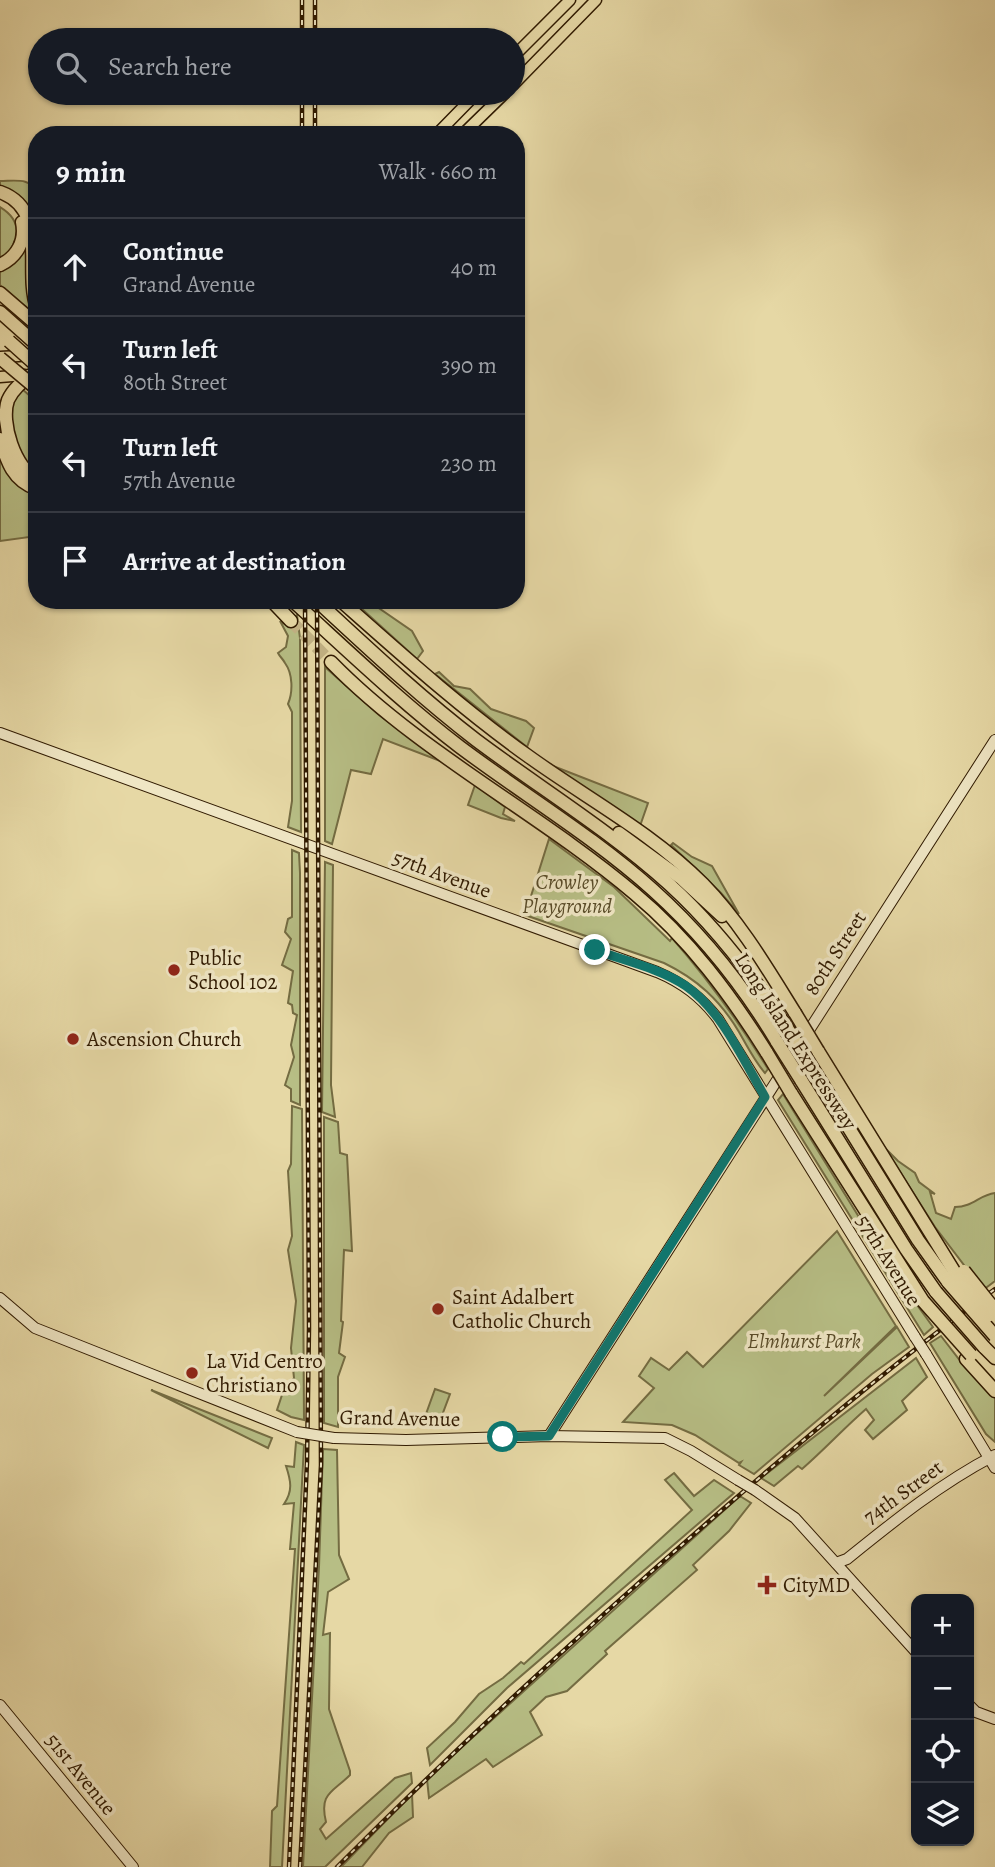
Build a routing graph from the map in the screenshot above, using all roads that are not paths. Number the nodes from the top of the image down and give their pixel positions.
1 (570, 0) edge
2 (596, 0) edge
3 (525, 45) edge
4 (525, 73) edge
5 (465, 105) edge
6 (493, 105) edge
7 (445, 126) edge
8 (471, 126) edge
9 (0, 192) edge
10 (0, 200) edge
11 (28, 218) edge
12 (0, 265) edge
13 (0, 293) edge
14 (0, 312) edge
15 (28, 317) edge
16 (4, 337) edge
17 (28, 338) edge
18 (28, 356) edge
19 (0, 358) edge
20 (0, 364) edge
21 (28, 364) edge
22 (28, 373) edge
23 (0, 377) edge
24 (28, 378) edge
25 (28, 384) edge
26 (28, 386) edge
27 (0, 439) edge
28 (28, 474) edge
29 (28, 485) edge
30 (280, 609) edge
31 (302, 609) edge
32 (326, 609) edge
33 (350, 609) edge
34 (291, 621) tunnel mouth
35 (331, 662) tunnel mouth
36 (0, 733) edge
37 (995, 740) edge
38 (569, 806) junction
39 (760, 957) junction
40 (765, 1097) junction
41 (957, 1277) junction
42 (0, 1298) edge
43 (995, 1310) edge
44 (995, 1325) edge
45 (995, 1336) edge
46 (968, 1357) junction
47 (995, 1358) edge
48 (995, 1379) edge
49 (995, 1391) edge
50 (549, 1436) junction
51 (992, 1456) edge
52 (995, 1468) edge
53 (836, 1563) junction
54 (911, 1646) edge
55 (0, 1705) edge
56 (974, 1710) edge
57 (995, 1718) edge
58 (133, 1867) edge

1 - 3 main road
2 - 4 main road
5 - 7 main road
6 - 8 main road
9 - 11 highway
10 - 12 highway
13 - 15 highway
14 - 17 highway
16 - 21 highway, bridge
18 - 19 main road
19 - 25 highway, bridge
20 - 26 highway, bridge
22 - 23 main road
24 - 28 highway
27 - 29 highway
30 - 34 highway
31 - 47 highway, Long Island Expressway, bridge
32 - 38 highway, Long Island Expressway
33 - 39 highway
35 - 46 highway, bridge
36 - 40 street, 57th Avenue
37 - 40 street, 80th Street
38 - 39 highway
38 - 41 highway, Long Island Expressway, bridge
39 - 41 highway, bridge
40 - 50 street, 80th Street
40 - 51 street, 57th Avenue, bridge
41 - 43 highway, bridge
41 - 44 highway, bridge
41 - 45 highway, Long Island Expressway, bridge
42 - 50 street, Grand Avenue, bridge
46 - 48 highway
46 - 49 highway
50 - 53 street, Grand Avenue, bridge
51 - 52 street, 57th Avenue
51 - 53 street, 74th Street
53 - 54 street, Grand Avenue
55 - 58 street, 51st Avenue
56 - 57 street

